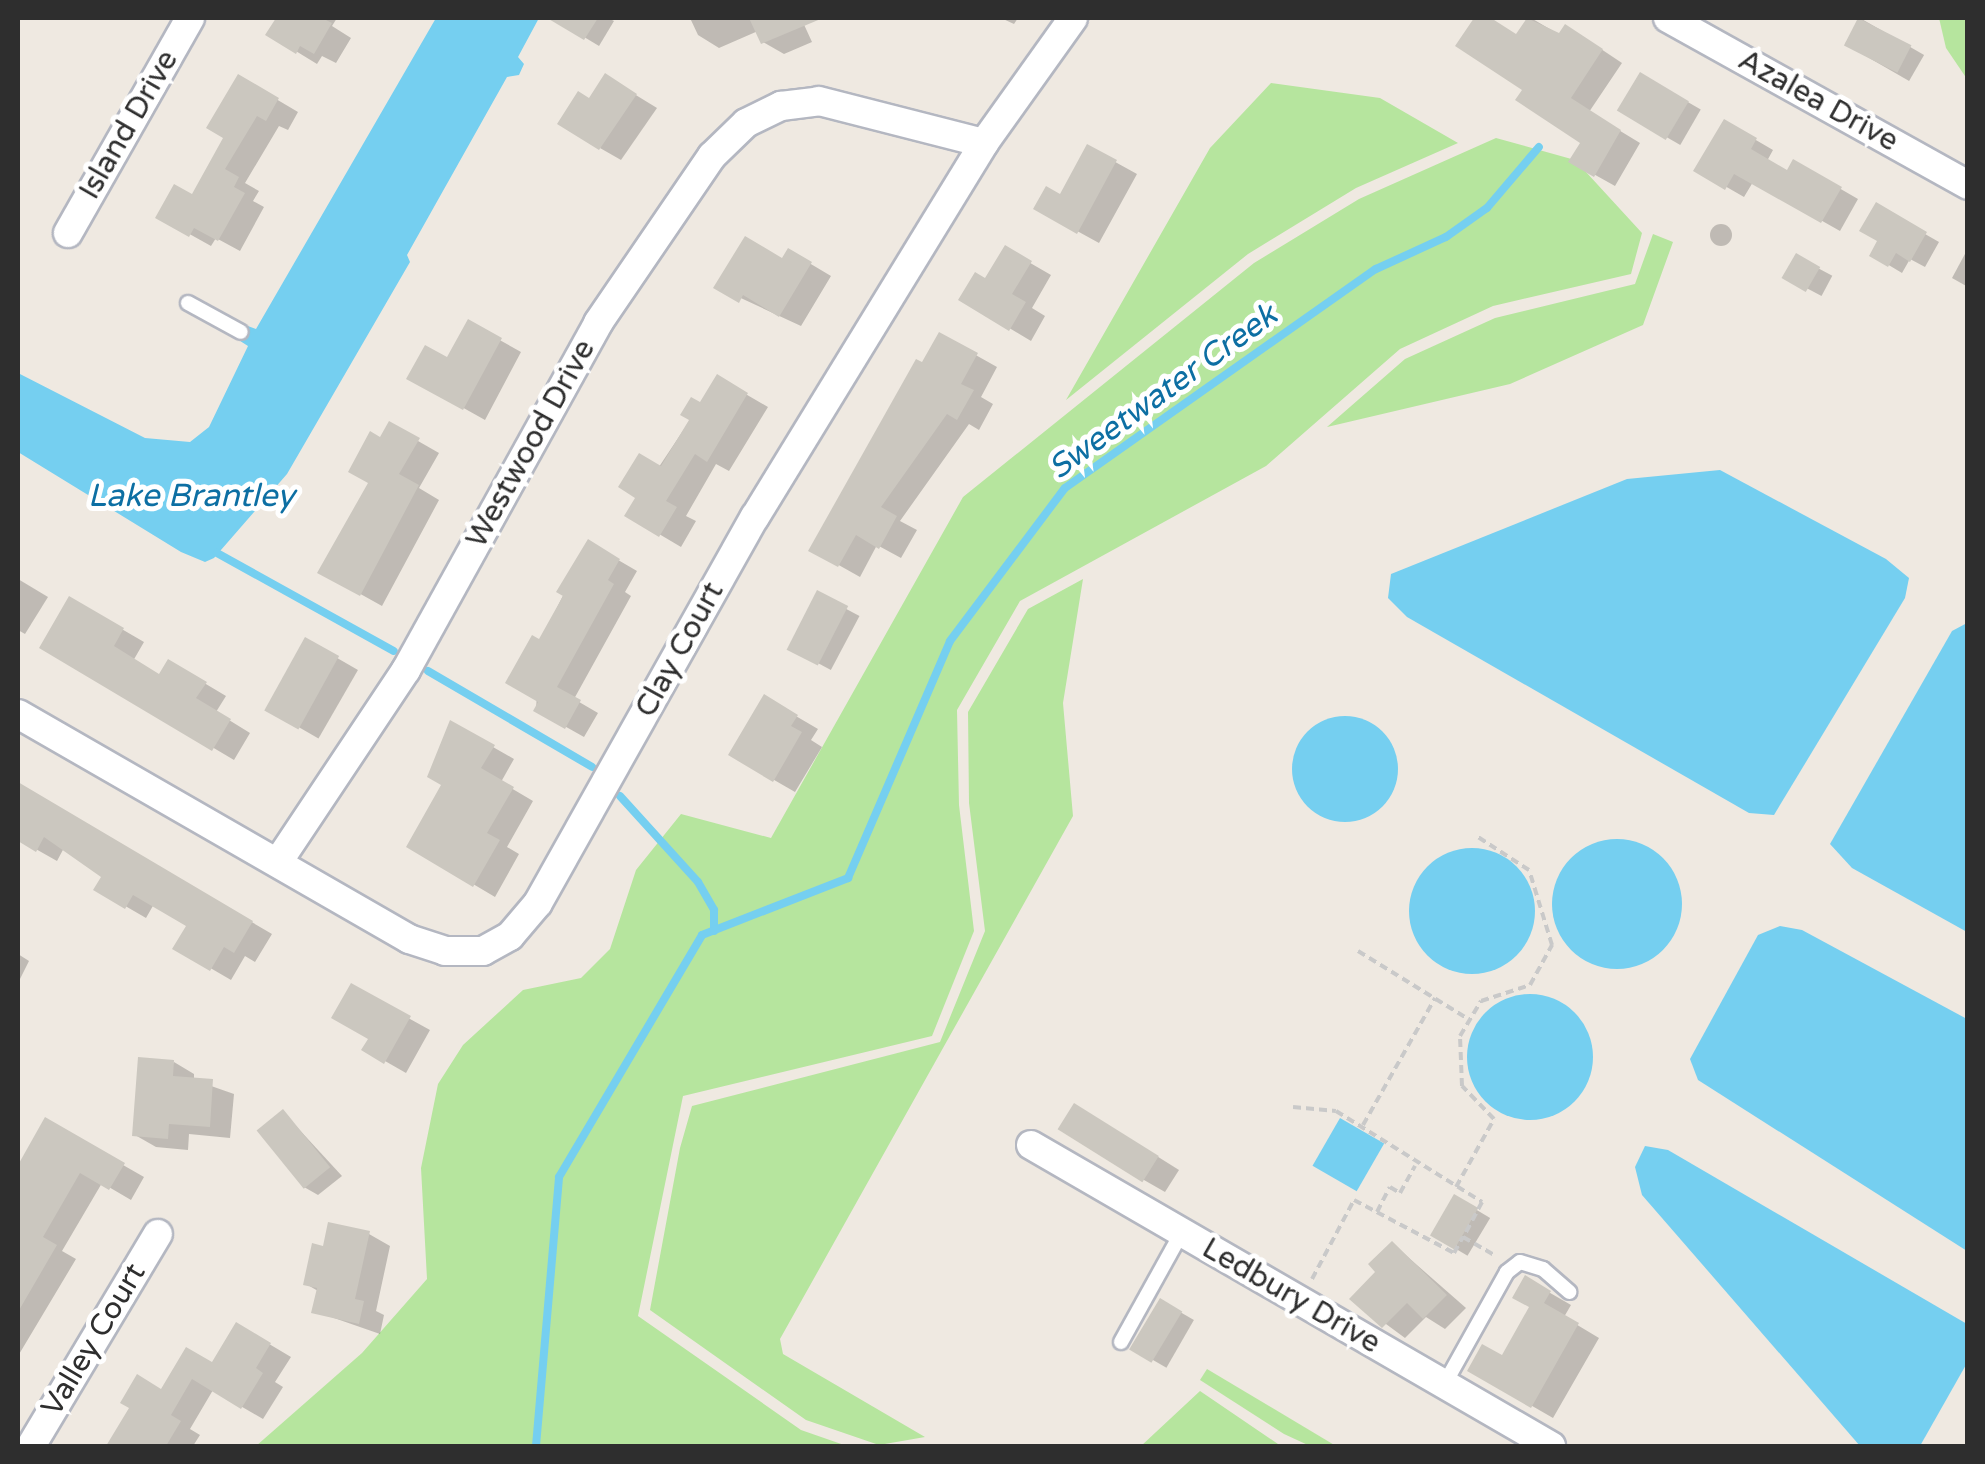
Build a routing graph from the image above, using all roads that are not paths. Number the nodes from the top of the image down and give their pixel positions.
1 (190, 18) edge
2 (1073, 18) edge
3 (1668, 18) edge
4 (984, 142) junction
5 (1968, 185) edge
6 (68, 233) dead end
7 (188, 303) dead end
8 (241, 332) dead end
9 (18, 714) edge
10 (278, 862) junction
11 (1032, 1145) dead end
12 (1182, 1232) junction
13 (158, 1234) dead end
14 (1568, 1292) dead end
15 (1121, 1342) dead end
16 (1444, 1385) junction
17 (31, 1446) edge
18 (1551, 1446) edge

1 - 6 street, Island Drive
2 - 4 street
3 - 5 street, Azalea Drive
4 - 10 street, Westwood Drive
4 - 10 street, Clay Court
7 - 8 lane
9 - 10 street
11 - 12 street, Ledbury Drive
12 - 15 lane
12 - 16 street, Ledbury Drive
13 - 17 street, Valley Court
14 - 16 lane
16 - 18 street, Ledbury Drive

